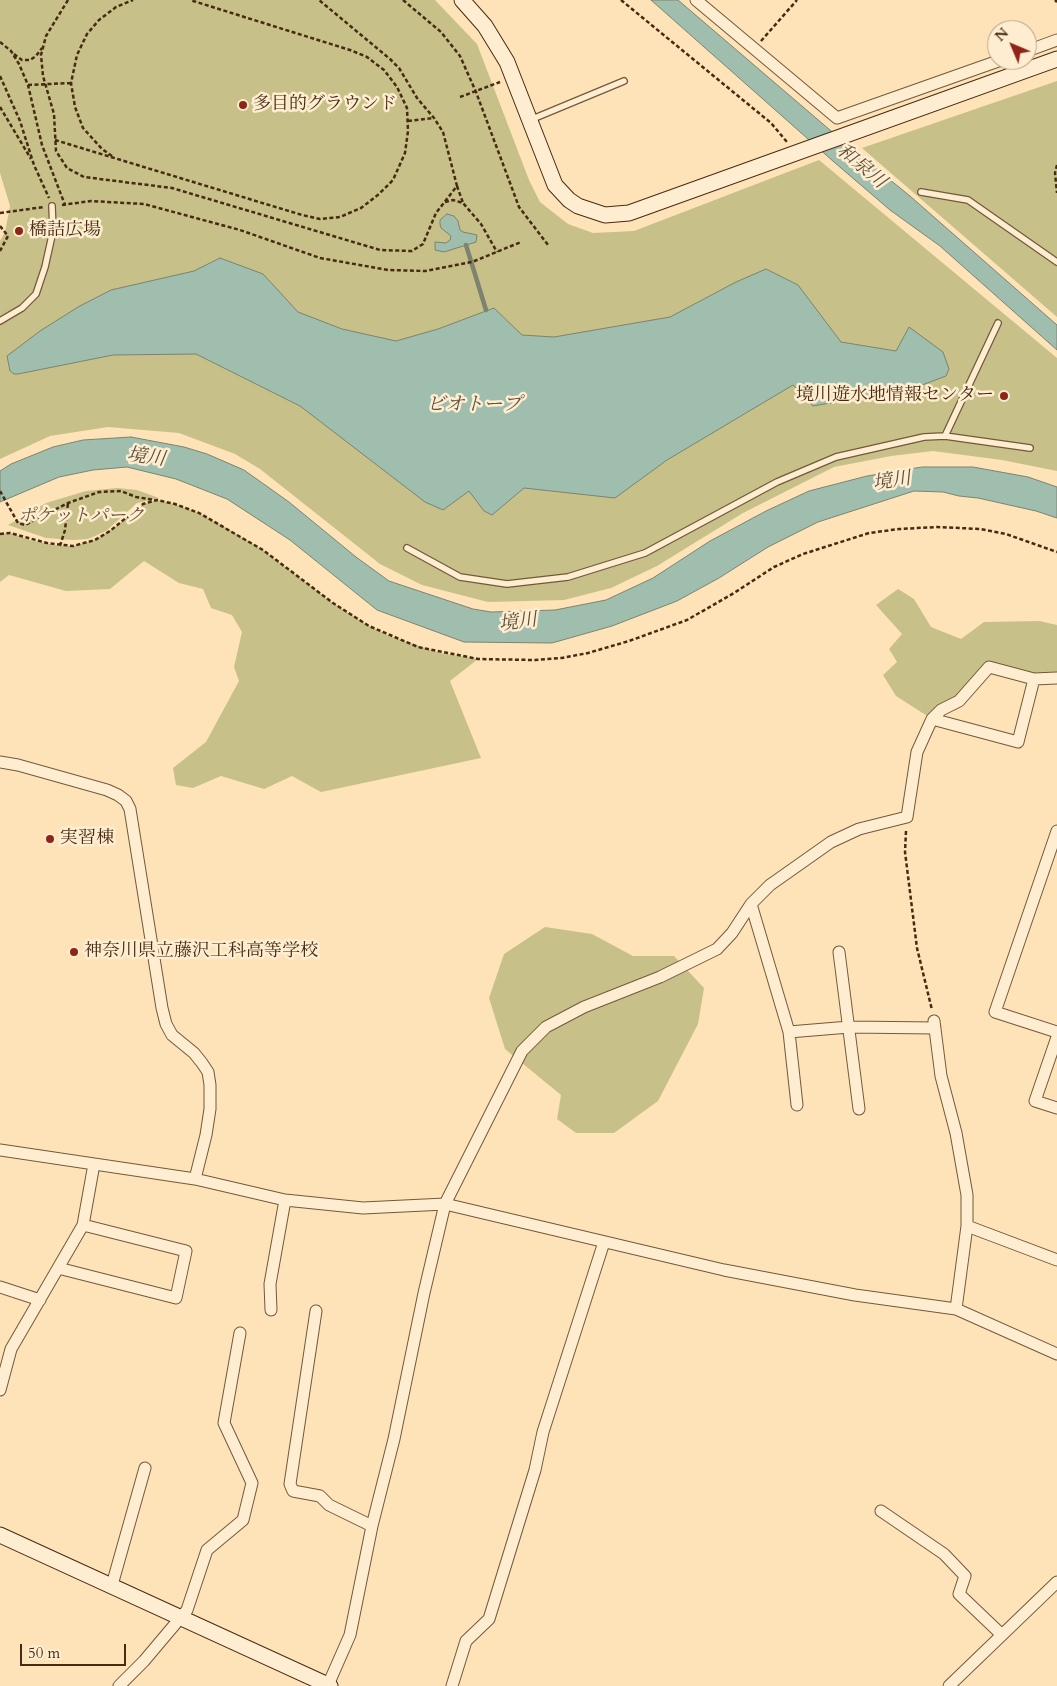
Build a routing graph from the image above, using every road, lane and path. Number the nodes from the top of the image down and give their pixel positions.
1 (68, 0) edge
2 (133, 0) edge
3 (190, 0) edge
4 (319, 0) edge
5 (403, 0) edge
6 (462, 0) edge
7 (621, 0) edge
8 (696, 0) edge
9 (797, 0) edge
10 (1057, 40) edge
11 (0, 42) edge
12 (43, 46) junction
13 (1037, 47) edge
14 (754, 49) junction
15 (11, 51) junction
16 (1057, 60) edge
17 (987, 65) edge
18 (0, 76) edge
19 (513, 76) junction
20 (624, 81) dead end
21 (45, 83) junction
22 (71, 83) junction
23 (28, 84) junction
24 (476, 92) junction
25 (460, 98) dead end
26 (0, 107) edge
27 (434, 118) junction
28 (530, 120) junction
29 (408, 122) junction
30 (55, 140) junction
31 (790, 146) dead end
32 (116, 158) junction
33 (34, 165) junction
34 (1057, 166) edge
35 (457, 186) junction
36 (921, 192) dead end
37 (1057, 193) edge
38 (444, 202) junction
39 (464, 203) junction
40 (65, 205) junction
41 (52, 206) junction
42 (0, 213) edge
43 (0, 226) edge
44 (521, 242) dead end
45 (548, 245) dead end
46 (0, 251) edge
47 (497, 252) junction
48 (1057, 262) edge
49 (0, 321) edge
50 (998, 324) dead end
51 (946, 436) junction
52 (1030, 448) dead end
53 (0, 491) edge
54 (157, 500) dead end
55 (68, 503) junction
56 (60, 546) dead end
57 (407, 548) dead end
58 (1057, 678) edge
59 (1034, 680) junction
60 (932, 719) junction
61 (0, 762) edge
62 (907, 817) junction
63 (1056, 834) edge
64 (751, 904) junction
65 (839, 952) dead end
66 (934, 1024) junction
67 (849, 1027) junction
68 (789, 1032) junction
69 (1057, 1032) edge
70 (1057, 1037) edge
71 (797, 1105) dead end
72 (1057, 1108) edge
73 (859, 1109) dead end
74 (0, 1150) edge
75 (94, 1164) junction
76 (195, 1179) junction
77 (285, 1200) junction
78 (445, 1204) junction
79 (83, 1225) junction
80 (967, 1226) junction
81 (604, 1242) junction
82 (1057, 1260) edge
83 (58, 1268) junction
84 (0, 1287) edge
85 (40, 1300) junction
86 (956, 1309) junction
87 (271, 1310) dead end
88 (316, 1311) dead end
89 (240, 1333) dead end
90 (6, 1348) edge
91 (1057, 1354) edge
92 (0, 1390) edge
93 (145, 1468) dead end
94 (881, 1511) dead end
95 (372, 1526) junction
96 (0, 1535) edge
97 (1057, 1582) edge
98 (112, 1585) junction
99 (182, 1618) junction
100 (1002, 1635) junction
101 (120, 1686) edge
102 (329, 1686) edge
103 (452, 1686) edge
104 (949, 1686) edge

1 - 12 path
2 - 22 path
3 - 29 path
4 - 27 path
5 - 24 path
6 - 19 street
7 - 31 path
8 - 14 street
9 - 14 path
10 - 13 street
11 - 15 path
12 - 15 path
12 - 21 path
14 - 17 street
15 - 23 path
16 - 28 street
18 - 33 path
19 - 24 path
19 - 28 street
20 - 28 lane
21 - 22 path
21 - 23 path
21 - 30 path
22 - 32 path
23 - 40 path
24 - 25 path
24 - 45 path
26 - 33 path
27 - 29 path
27 - 35 path
29 - 32 path
30 - 32 path
30 - 38 path
33 - 41 path
34 - 37 path
35 - 38 path
35 - 39 path
36 - 48 lane
38 - 39 path
39 - 47 path
40 - 41 path
40 - 47 path
41 - 42 path
41 - 49 lane
43 - 46 path
44 - 47 path
50 - 51 lane
51 - 52 lane
51 - 57 lane
53 - 55 path
54 - 55 path
55 - 56 path
58 - 59 street
59 - 60 street
59 - 60 street
60 - 62 street
61 - 76 street
62 - 64 street
62 - 66 path
63 - 69 street
64 - 68 street
64 - 78 street
65 - 67 street
66 - 67 street
66 - 80 street
67 - 68 street
67 - 73 street
68 - 71 street
70 - 72 street
74 - 75 street
75 - 76 street
75 - 79 street
76 - 77 street
77 - 78 street
77 - 87 street
78 - 81 street
78 - 95 street
79 - 83 street
79 - 83 street
80 - 82 street
80 - 86 street
81 - 86 street
81 - 103 street
83 - 85 street
84 - 85 street
85 - 90 street
86 - 91 street
88 - 95 street
89 - 99 street
90 - 92 street
93 - 98 street
94 - 100 street
95 - 102 street
96 - 98 street
97 - 100 street
98 - 99 street
99 - 101 street
99 - 102 street
100 - 104 street

